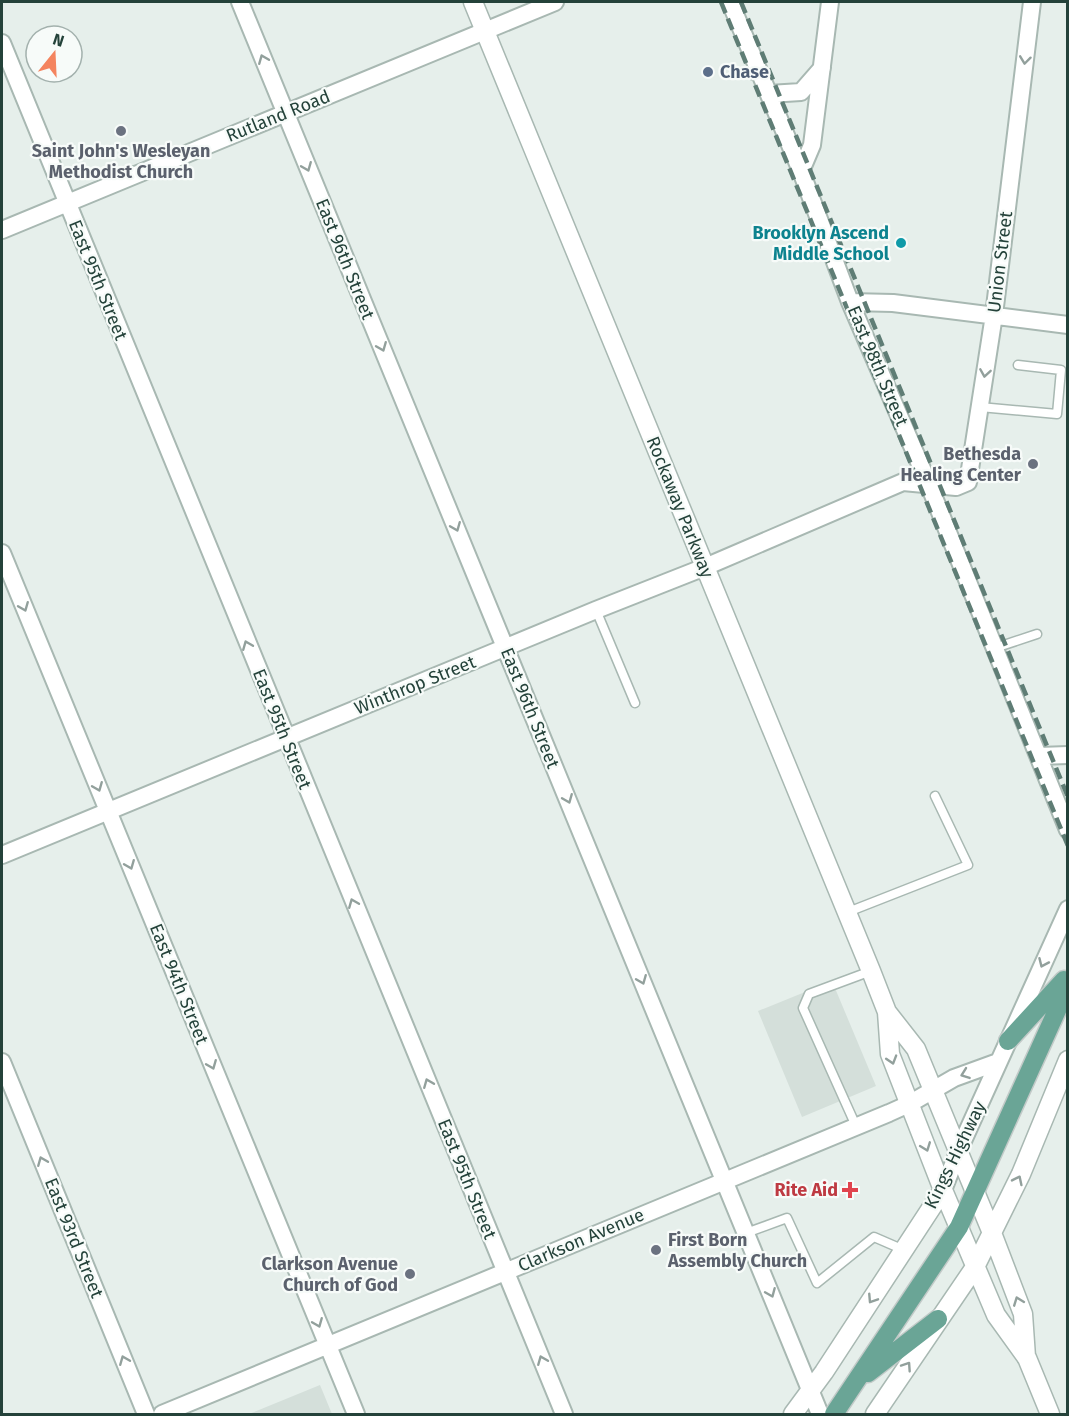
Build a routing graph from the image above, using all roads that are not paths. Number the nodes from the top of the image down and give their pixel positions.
1 (240, 2) edge
2 (473, 2) edge
3 (555, 2) edge
4 (730, 2) edge
5 (830, 2) edge
6 (1032, 2) edge
7 (485, 31) junction
8 (2, 43) edge
9 (822, 68) junction
10 (769, 94) junction
11 (285, 113) junction
12 (801, 171) junction
13 (66, 203) junction
14 (2, 230) edge
15 (850, 302) junction
16 (994, 315) junction
17 (1068, 325) edge
18 (1018, 365) dead end
19 (980, 407) junction
20 (929, 484) junction
21 (2, 553) edge
22 (705, 567) junction
23 (596, 610) junction
24 (1036, 634) dead end
25 (506, 648) junction
26 (995, 648) junction
27 (634, 703) dead end
28 (286, 738) junction
29 (1068, 754) edge
30 (1039, 756) junction
31 (935, 796) dead end
32 (108, 811) junction
33 (1068, 830) edge
34 (2, 855) edge
35 (1068, 909) edge
36 (848, 912) junction
37 (871, 971) junction
38 (1068, 976) edge
39 (1068, 986) edge
40 (887, 1012) junction
41 (1008, 1041) junction
42 (1068, 1060) edge
43 (2, 1062) edge
44 (998, 1062) junction
45 (933, 1090) junction
46 (909, 1104) junction
47 (856, 1126) junction
48 (958, 1152) junction
49 (724, 1181) junction
50 (943, 1190) junction
51 (975, 1191) junction
52 (959, 1227) junction
53 (746, 1233) junction
54 (992, 1233) junction
55 (904, 1250) junction
56 (975, 1267) junction
57 (505, 1272) junction
58 (938, 1319) junction
59 (327, 1346) junction
60 (1027, 1359) junction
61 (855, 1383) junction
62 (811, 1391) junction
63 (146, 1414) edge
64 (162, 1414) edge
65 (356, 1414) edge
66 (564, 1414) edge
67 (793, 1414) edge
68 (820, 1414) edge
69 (834, 1414) edge
70 (875, 1414) edge
71 (1050, 1414) edge

11 -> 1 street, East 96th Street
2 - 7 street, Rockaway Parkway
3 - 7 street, Rutland Road
4 - 10 street, East 98th Street
5 - 9 street
6 -> 16 street, Union Street
7 - 11 street, Rutland Road
7 - 22 street, Rockaway Parkway
8 - 13 street, East 95th Street
9 - 10 street
9 - 12 street
10 - 12 street, East 98th Street
11 - 13 street, Rutland Road
11 -> 25 street, East 96th Street
12 - 15 street, East 98th Street
13 - 14 street, Rutland Road
28 -> 13 street, East 95th Street
15 - 16 street
15 - 20 street, East 98th Street
16 - 17 street
16 -> 19 street, Union Street
18 - 19 lane
19 - 20 street, Union Street
20 - 22 street, Winthrop Street
20 - 26 street, East 98th Street
21 -> 32 street, East 94th Street
22 - 23 street, Winthrop Street
22 - 36 street, Rockaway Parkway
23 - 25 street, Winthrop Street
23 - 27 lane
24 - 26 lane
25 - 28 street, Winthrop Street
25 -> 49 street, East 96th Street
26 - 30 street, East 98th Street
28 - 32 street, Winthrop Street
57 -> 28 street, East 95th Street
29 - 30 street
30 - 33 street, East 98th Street
31 - 36 lane
32 - 34 street, Winthrop Street
32 -> 59 street, East 94th Street
35 -> 41 street, Kings Highway
36 - 37 street, Rockaway Parkway
37 - 40 street, Rockaway Parkway
37 - 47 lane
38 - 41 main road
39 - 51 main road, Kings Highway
40 - 45 street, Rockaway Parkway
40 -> 46 street, Rockaway Parkway
41 - 44 street, Kings Highway
54 -> 42 street
63 -> 43 street, East 93rd Street
44 -> 45 street, Clarkson Avenue
44 - 48 street, Kings Highway
45 - 46 street, Clarkson Avenue
45 - 48 street, Rockaway Parkway
46 - 47 street, Clarkson Avenue
46 -> 50 street, Rockaway Parkway
47 - 49 street, Clarkson Avenue
48 - 50 street, Kings Highway
48 - 51 street, Rockaway Parkway
49 - 53 street, East 96th Street
49 - 57 street, Clarkson Avenue
50 - 52 street, Rockaway Parkway
50 - 55 street, Kings Highway
51 - 52 main road, Kings Highway
51 - 54 street, Rockaway Parkway
52 - 56 street, Rockaway Parkway
52 - 61 main road, Kings Highway
53 - 55 lane
53 -> 62 street, East 96th Street
54 - 56 street
60 -> 54 street, Rockaway Parkway
55 -> 62 street, Kings Highway
56 - 58 street
56 - 60 street, Rockaway Parkway
57 - 59 street, Clarkson Avenue
66 -> 57 street, East 95th Street
58 - 61 main road
70 -> 58 street
59 - 64 street, Clarkson Avenue
59 - 65 street, East 94th Street
60 - 71 street, Rockaway Parkway
61 - 69 main road, Kings Highway
62 - 67 street, Kings Highway
62 - 68 street, East 96th Street

